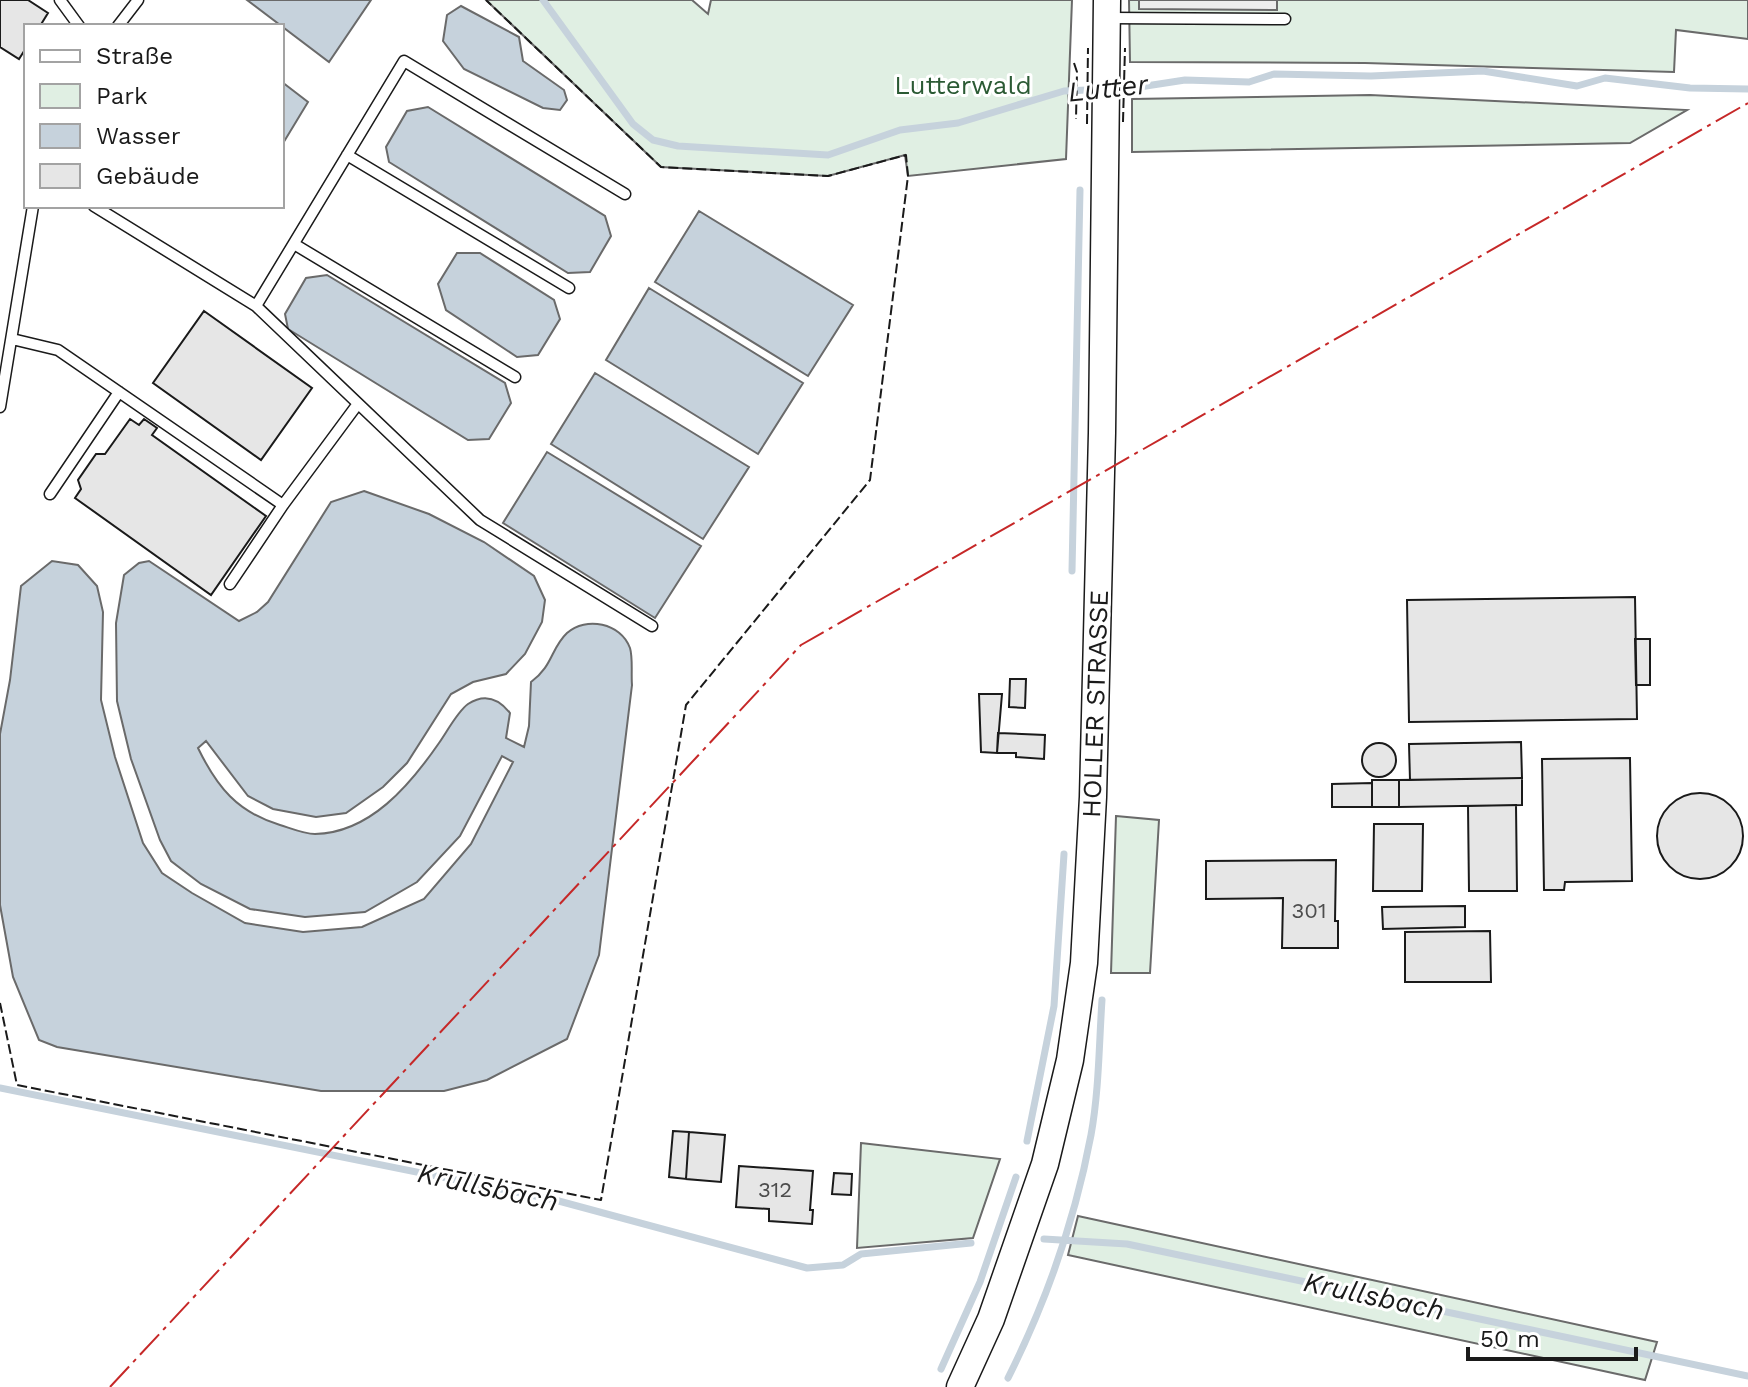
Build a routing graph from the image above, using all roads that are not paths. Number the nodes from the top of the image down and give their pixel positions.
1 (60, 0) edge
2 (138, 0) edge
3 (1107, 9) edge
4 (1285, 19) dead end
5 (78, 24) edge
6 (120, 24) edge
7 (347, 155) junction
8 (625, 194) dead end
9 (33, 208) edge
10 (97, 208) edge
11 (294, 244) junction
12 (569, 288) dead end
13 (256, 306) junction
14 (12, 339) junction
15 (515, 377) dead end
16 (119, 392) junction
17 (357, 405) junction
18 (0, 407) edge
19 (50, 494) dead end
20 (283, 505) junction
21 (230, 584) dead end
22 (652, 626) dead end
23 (960, 1387) edge

1 - 5 lane
2 - 6 lane
3 - 4 lane
3 - 23 street, HOLLER STRASSE
7 - 8 lane
7 - 11 lane
7 - 12 lane
9 - 14 lane
10 - 13 lane
11 - 13 lane
11 - 15 lane
13 - 17 lane
14 - 16 lane
14 - 18 lane
16 - 19 lane
16 - 20 lane
17 - 20 lane
17 - 22 lane
20 - 21 lane

